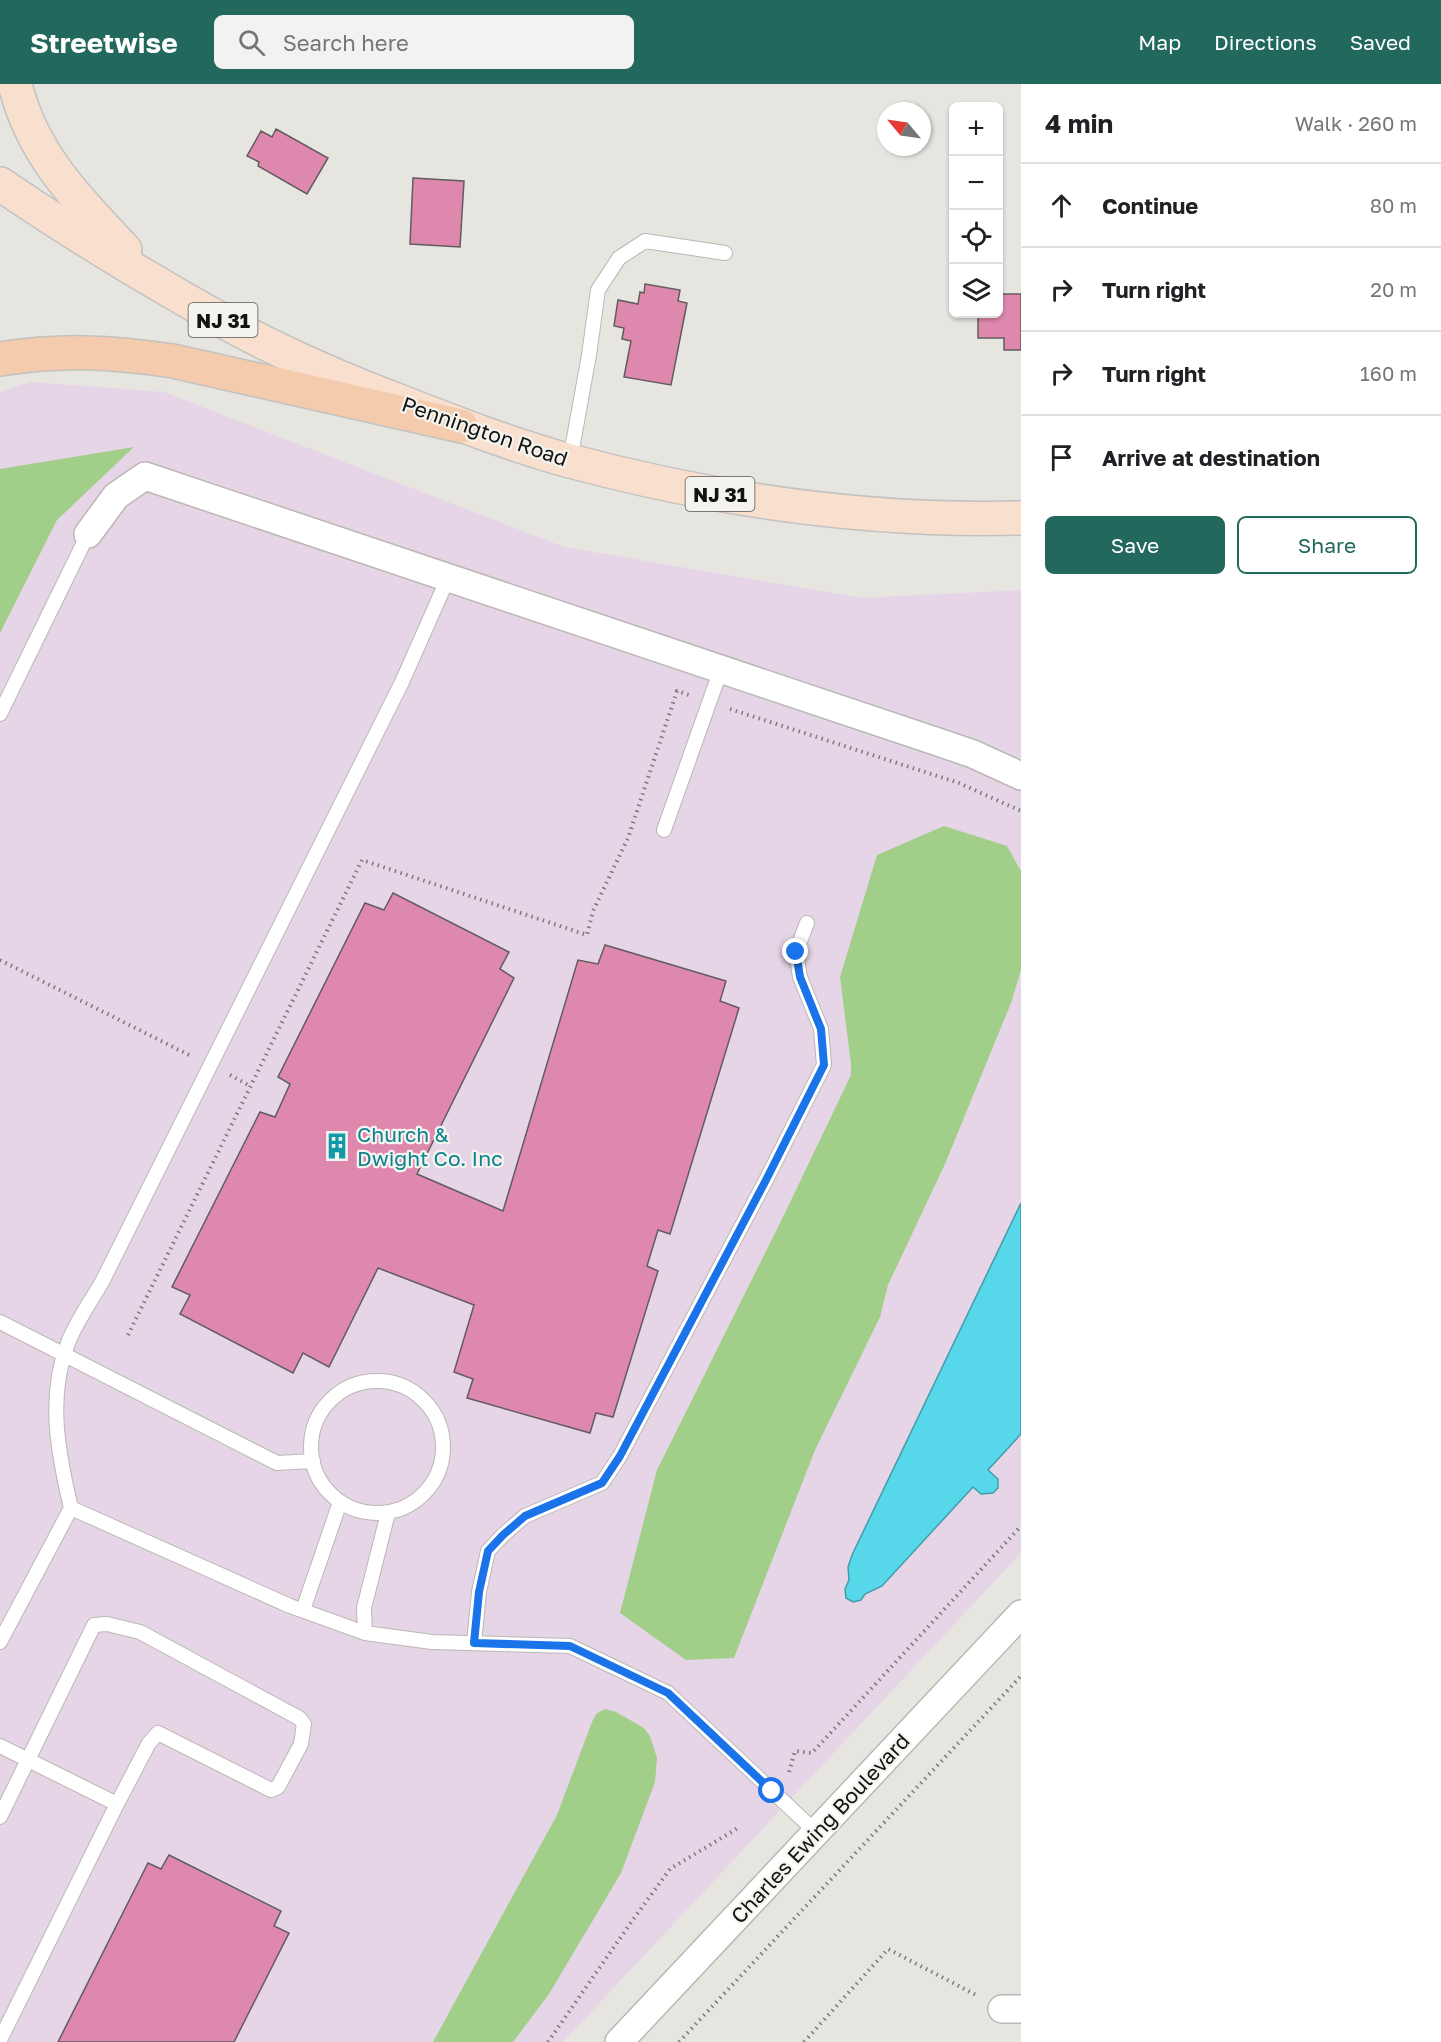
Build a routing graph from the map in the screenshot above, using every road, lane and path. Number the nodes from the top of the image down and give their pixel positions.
1 (15, 84) edge
2 (0, 184) edge
3 (725, 253) dead end
4 (150, 278) junction
5 (0, 359) edge
6 (461, 426) junction
7 (570, 460) junction
8 (1021, 519) edge
9 (88, 534) joint
10 (448, 578) junction
11 (721, 669) junction
12 (709, 703) junction
13 (0, 714) edge
14 (1021, 776) edge
15 (1021, 811) edge
16 (664, 830) dead end
17 (807, 922) dead end
18 (0, 960) edge
19 (194, 1058) dead end
20 (224, 1072) dead end
21 (250, 1086) junction
22 (0, 1322) edge
23 (128, 1335) dead end
24 (63, 1356) junction
25 (313, 1461) junction
26 (340, 1502) junction
27 (71, 1508) junction
28 (388, 1513) junction
29 (1021, 1526) edge
30 (303, 1610) junction
31 (1021, 1614) edge
32 (365, 1633) junction
33 (0, 1642) edge
34 (474, 1643) junction
35 (1021, 1676) edge
36 (0, 1746) edge
37 (28, 1760) junction
38 (789, 1772) dead end
39 (117, 1804) junction
40 (0, 1817) edge
41 (738, 1828) dead end
42 (816, 1832) junction
43 (1012, 2009) edge
44 (0, 2040) edge
45 (549, 2042) edge
46 (619, 2042) edge
47 (679, 2042) edge
48 (804, 2042) edge

1 - 4 main road
2 - 4 main road, Pennington Road / NJ 31
3 - 7 lane
4 - 6 main road, Pennington Road / NJ 31
5 - 6 highway
6 - 7 main road, Pennington Road / NJ 31
7 - 8 main road, Pennington Road / NJ 31
9 - 10 street
9 - 13 lane
10 - 11 street
10 - 24 lane
11 - 12 lane
11 - 14 street
12 - 15 path
12 - 16 lane
12 - 21 path
17 - 34 lane
18 - 19 path
20 - 21 path
21 - 23 path
22 - 24 lane
24 - 25 lane
24 - 27 lane
25 - 26 lane
25 - 28 lane
26 - 28 lane
26 - 30 lane
27 - 30 lane
27 - 33 lane
28 - 32 lane
29 - 38 path
30 - 32 lane
31 - 42 street, Charles Ewing Boulevard
32 - 34 lane
34 - 42 lane
35 - 47 path
36 - 37 lane
37 - 39 lane
37 - 39 lane
37 - 40 lane
39 - 44 lane
41 - 45 path
42 - 46 street, Charles Ewing Boulevard
43 - 48 path

